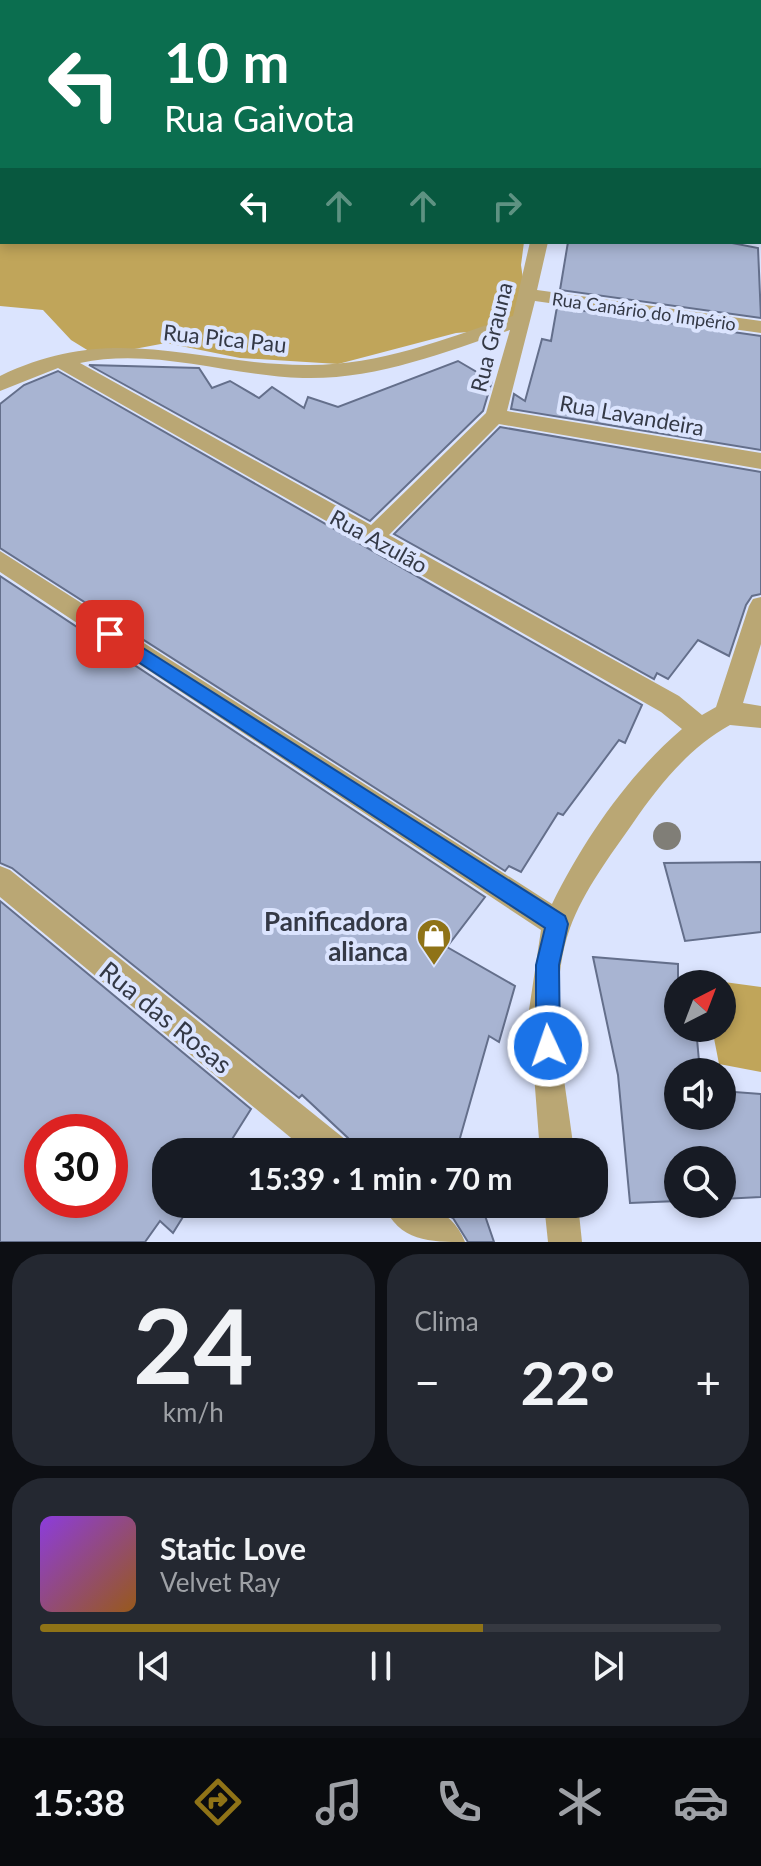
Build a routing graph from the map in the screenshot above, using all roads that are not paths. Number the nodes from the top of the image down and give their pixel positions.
1 (539, 244) edge
2 (527, 294) junction
3 (520, 320) junction
4 (761, 327) edge
5 (61, 361) junction
6 (0, 384) edge
7 (495, 416) junction
8 (761, 461) edge
9 (373, 537) junction
10 (0, 560) edge
11 (761, 606) edge
12 (761, 717) edge
13 (714, 722) junction
14 (0, 879) edge
15 (557, 924) junction
16 (317, 1138) edge
17 (556, 1138) edge
18 (418, 1218) edge
19 (562, 1218) edge
20 (448, 1242) edge
21 (565, 1242) edge

1 - 2 street, Rua Grauna
2 - 3 street, Rua Grauna
2 - 4 street, Rua Canário do Império
3 - 5 street, Rua Pica Pau
3 - 7 street, Rua Grauna
5 - 6 street, Rua Pica Pau
5 - 9 street, Rua Azulão
7 - 8 street, Rua Lavandeira
7 - 9 street, Rua Grauna
9 - 13 street, Rua Azulão
10 - 15 street
11 - 13 street
12 - 13 street
13 - 15 street
14 - 16 street, Rua das Rosas
15 - 17 street
18 - 20 street
19 - 21 street

